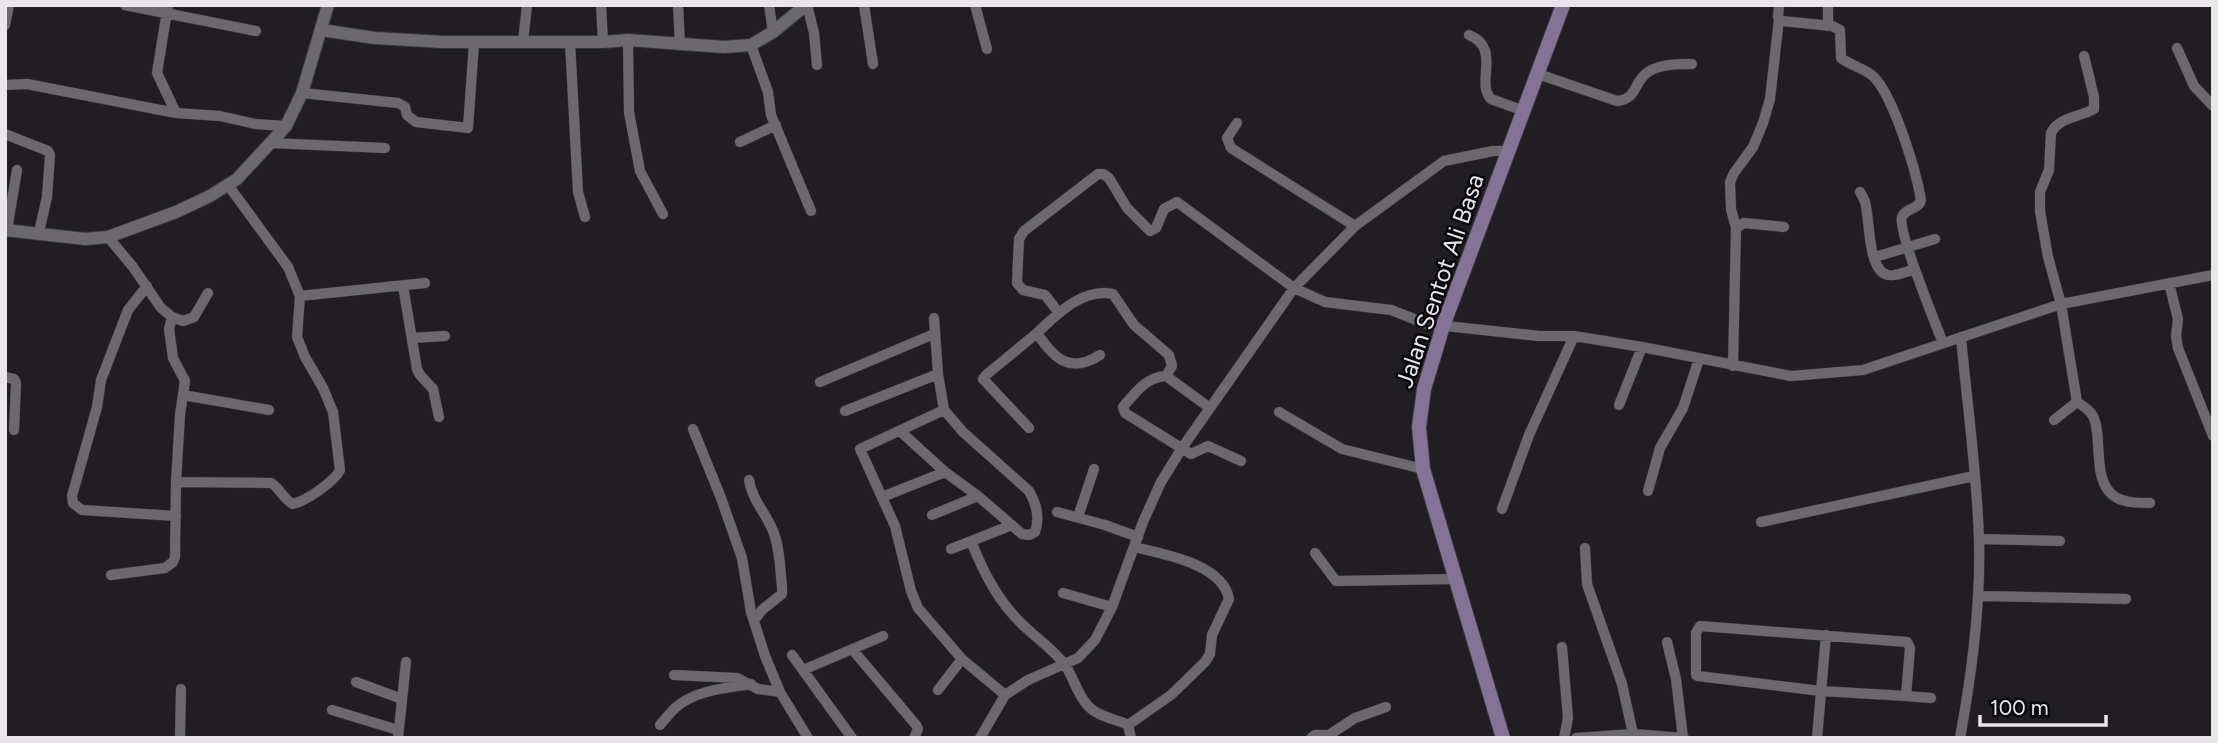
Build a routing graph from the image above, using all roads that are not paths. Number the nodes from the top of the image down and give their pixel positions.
1 (9, 5) edge
2 (125, 5) edge
3 (328, 5) edge
4 (527, 5) edge
5 (601, 5) edge
6 (678, 5) edge
7 (769, 5) edge
8 (806, 5) edge
9 (864, 5) edge
10 (975, 5) edge
11 (1563, 5) edge
12 (1779, 5) edge
13 (1828, 5) edge
14 (168, 9) edge
15 (1779, 19) junction
16 (5, 24) edge
17 (1828, 26) junction
18 (321, 30) junction
19 (256, 31) dead end
20 (773, 32) junction
21 (1469, 35) dead end
22 (628, 40) junction
23 (570, 42) junction
24 (603, 42) junction
25 (474, 43) junction
26 (523, 43) junction
27 (680, 45) junction
28 (751, 45) junction
29 (2177, 48) dead end
30 (987, 49) dead end
31 (2084, 56) dead end
32 (873, 64) dead end
33 (1692, 64) dead end
34 (817, 65) dead end
35 (1538, 74) junction
36 (5, 85) edge
37 (302, 93) junction
38 (2213, 106) edge
39 (1524, 111) junction
40 (176, 113) junction
41 (1237, 123) dead end
42 (776, 125) junction
43 (286, 126) junction
44 (5, 134) edge
45 (740, 142) dead end
46 (270, 143) junction
47 (385, 148) dead end
48 (1508, 151) junction
49 (17, 170) dead end
50 (228, 185) junction
51 (1860, 192) dead end
52 (811, 211) dead end
53 (663, 215) dead end
54 (584, 217) dead end
55 (1355, 226) junction
56 (1784, 227) dead end
57 (1736, 228) junction
58 (6, 230) edge
59 (40, 233) junction
60 (108, 237) junction
61 (1935, 239) dead end
62 (1908, 247) junction
63 (1875, 257) junction
64 (1916, 269) junction
65 (2213, 275) edge
66 (425, 283) dead end
67 (2169, 283) junction
68 (147, 286) junction
69 (403, 286) junction
70 (1294, 288) junction
71 (208, 293) dead end
72 (300, 296) junction
73 (2061, 304) junction
74 (1059, 313) junction
75 (172, 317) junction
76 (934, 318) dead end
77 (1443, 326) junction
78 (1037, 333) junction
79 (934, 334) junction
80 (445, 336) dead end
81 (1574, 336) junction
82 (1961, 337) junction
83 (412, 338) junction
84 (1943, 343) junction
85 (1642, 347) junction
86 (1100, 355) dead end
87 (1699, 359) junction
88 (1733, 366) junction
89 (938, 374) junction
90 (1166, 376) junction
91 (5, 377) edge
92 (820, 382) dead end
93 (183, 395) junction
94 (2077, 402) junction
95 (1619, 405) dead end
96 (1209, 408) junction
97 (269, 410) dead end
98 (944, 410) junction
99 (845, 411) dead end
100 (1279, 412) dead end
101 (439, 417) dead end
102 (2054, 420) dead end
103 (1029, 428) dead end
104 (693, 429) dead end
105 (14, 430) dead end
106 (900, 431) junction
107 (2213, 436) edge
108 (1182, 448) junction
109 (1241, 461) dead end
110 (1094, 469) dead end
111 (1423, 469) junction
112 (945, 472) junction
113 (1974, 476) junction
114 (748, 480) dead end
115 (176, 482) junction
116 (1648, 491) dead end
117 (978, 496) junction
118 (882, 497) junction
119 (2150, 503) dead end
120 (1502, 509) dead end
121 (1057, 512) dead end
122 (932, 515) dead end
123 (176, 516) junction
124 (1079, 517) junction
125 (1761, 522) dead end
126 (1012, 525) junction
127 (1979, 539) junction
128 (971, 541) junction
129 (2060, 541) dead end
130 (1136, 542) junction
131 (1586, 548) dead end
132 (951, 549) dead end
133 (1315, 553) dead end
134 (111, 575) dead end
135 (1456, 579) junction
136 (1063, 593) dead end
137 (1979, 596) junction
138 (2126, 599) dead end
139 (1112, 607) junction
140 (754, 620) junction
141 (1826, 635) junction
142 (883, 636) dead end
143 (1667, 642) dead end
144 (1562, 646) dead end
145 (852, 649) junction
146 (792, 655) dead end
147 (962, 659) junction
148 (406, 662) dead end
149 (1065, 664) junction
150 (803, 670) junction
151 (674, 675) dead end
152 (356, 682) dead end
153 (751, 684) junction
154 (181, 689) dead end
155 (938, 690) dead end
156 (1821, 691) junction
157 (780, 692) junction
158 (1006, 695) junction
159 (1906, 696) junction
160 (1931, 698) dead end
161 (402, 699) junction
162 (1386, 708) dead end
163 (332, 710) dead end
164 (660, 725) dead end
165 (1128, 725) junction
166 (398, 734) edge
167 (1633, 734) junction
168 (984, 736) edge
169 (180, 738) edge
170 (808, 738) edge
171 (852, 738) edge
172 (914, 738) edge
173 (1131, 738) edge
174 (1311, 738) edge
175 (1503, 738) edge
176 (1563, 738) edge
177 (1576, 738) edge
178 (1684, 738) edge
179 (1817, 738) edge
180 (1960, 738) edge

1 - 16 street
2 - 14 street
3 - 18 street
4 - 26 street
5 - 24 street
6 - 27 street
7 - 20 street
8 - 20 street
8 - 34 street
9 - 32 street
10 - 30 street
11 - 35 main road, Jalan Sentot Ali Basa
12 - 15 street
13 - 17 street
14 - 19 street
14 - 40 street
15 - 17 street
15 - 57 street
17 - 62 street
18 - 25 street
18 - 37 street
20 - 28 street
21 - 39 street
22 - 24 street
22 - 27 street
22 - 53 street
23 - 24 street
23 - 26 street
23 - 54 street
25 - 26 street
25 - 37 street
27 - 28 street
28 - 42 street
29 - 38 street
31 - 73 street
33 - 35 street
35 - 39 main road, Jalan Sentot Ali Basa
36 - 40 street
37 - 43 street
39 - 48 main road, Jalan Sentot Ali Basa
40 - 43 street
41 - 55 street
42 - 45 street
42 - 52 street
43 - 46 street
44 - 59 street
46 - 47 street
46 - 50 street
48 - 55 street
48 - 77 main road, Jalan Sentot Ali Basa
49 - 58 street
50 - 60 street
50 - 72 street
51 - 63 street
55 - 70 street
56 - 57 street
57 - 88 street
58 - 59 street
59 - 60 street
60 - 68 street
61 - 62 street
62 - 63 street
62 - 64 street
63 - 64 street
64 - 84 street
65 - 67 street
66 - 69 street
67 - 73 street
67 - 107 street
68 - 75 street
68 - 123 street
69 - 72 street
69 - 83 street
70 - 74 street
70 - 77 street
70 - 96 street
71 - 75 street
72 - 115 street
73 - 82 street
73 - 94 street
74 - 78 street
74 - 90 street
75 - 93 street
76 - 79 street
77 - 81 street
77 - 111 main road, Jalan Sentot Ali Basa
78 - 86 street
78 - 103 street
79 - 89 street
79 - 92 street
80 - 83 street
81 - 85 street
81 - 120 street
82 - 84 street
82 - 113 street
83 - 101 street
84 - 88 street
85 - 87 street
85 - 95 street
87 - 88 street
87 - 116 street
89 - 98 street
89 - 99 street
90 - 96 street
90 - 108 street
91 - 105 street
93 - 97 street
93 - 115 street
94 - 102 street
94 - 119 street
96 - 108 street
98 - 106 street
98 - 126 street
100 - 111 street
104 - 140 street
106 - 112 street
106 - 118 street
108 - 109 street
108 - 130 street
110 - 124 street
111 - 135 main road, Jalan Sentot Ali Basa
112 - 117 street
112 - 118 street
113 - 125 street
113 - 127 street
114 - 140 street
115 - 123 street
117 - 122 street
117 - 126 street
118 - 147 street
121 - 124 street
123 - 134 street
124 - 130 street
126 - 128 street
127 - 129 street
127 - 137 street
128 - 132 street
128 - 149 street
130 - 139 street
130 - 165 street
131 - 167 street
133 - 135 street
135 - 175 main road, Jalan Sentot Ali Basa
136 - 139 street
137 - 138 street
137 - 180 street
139 - 149 street
140 - 157 street
141 - 156 street
141 - 156 street
141 - 159 street
142 - 145 street
143 - 178 street
144 - 176 street
145 - 150 street
145 - 172 street
146 - 150 street
147 - 155 street
147 - 158 street
148 - 161 street
149 - 158 street
149 - 165 street
150 - 171 street
151 - 153 street
152 - 161 street
153 - 157 street
153 - 164 street
154 - 169 street
156 - 159 street
156 - 179 street
157 - 170 street
158 - 168 street
159 - 160 street
161 - 166 street
162 - 174 street
163 - 166 street
165 - 173 street
167 - 177 street
167 - 178 street

